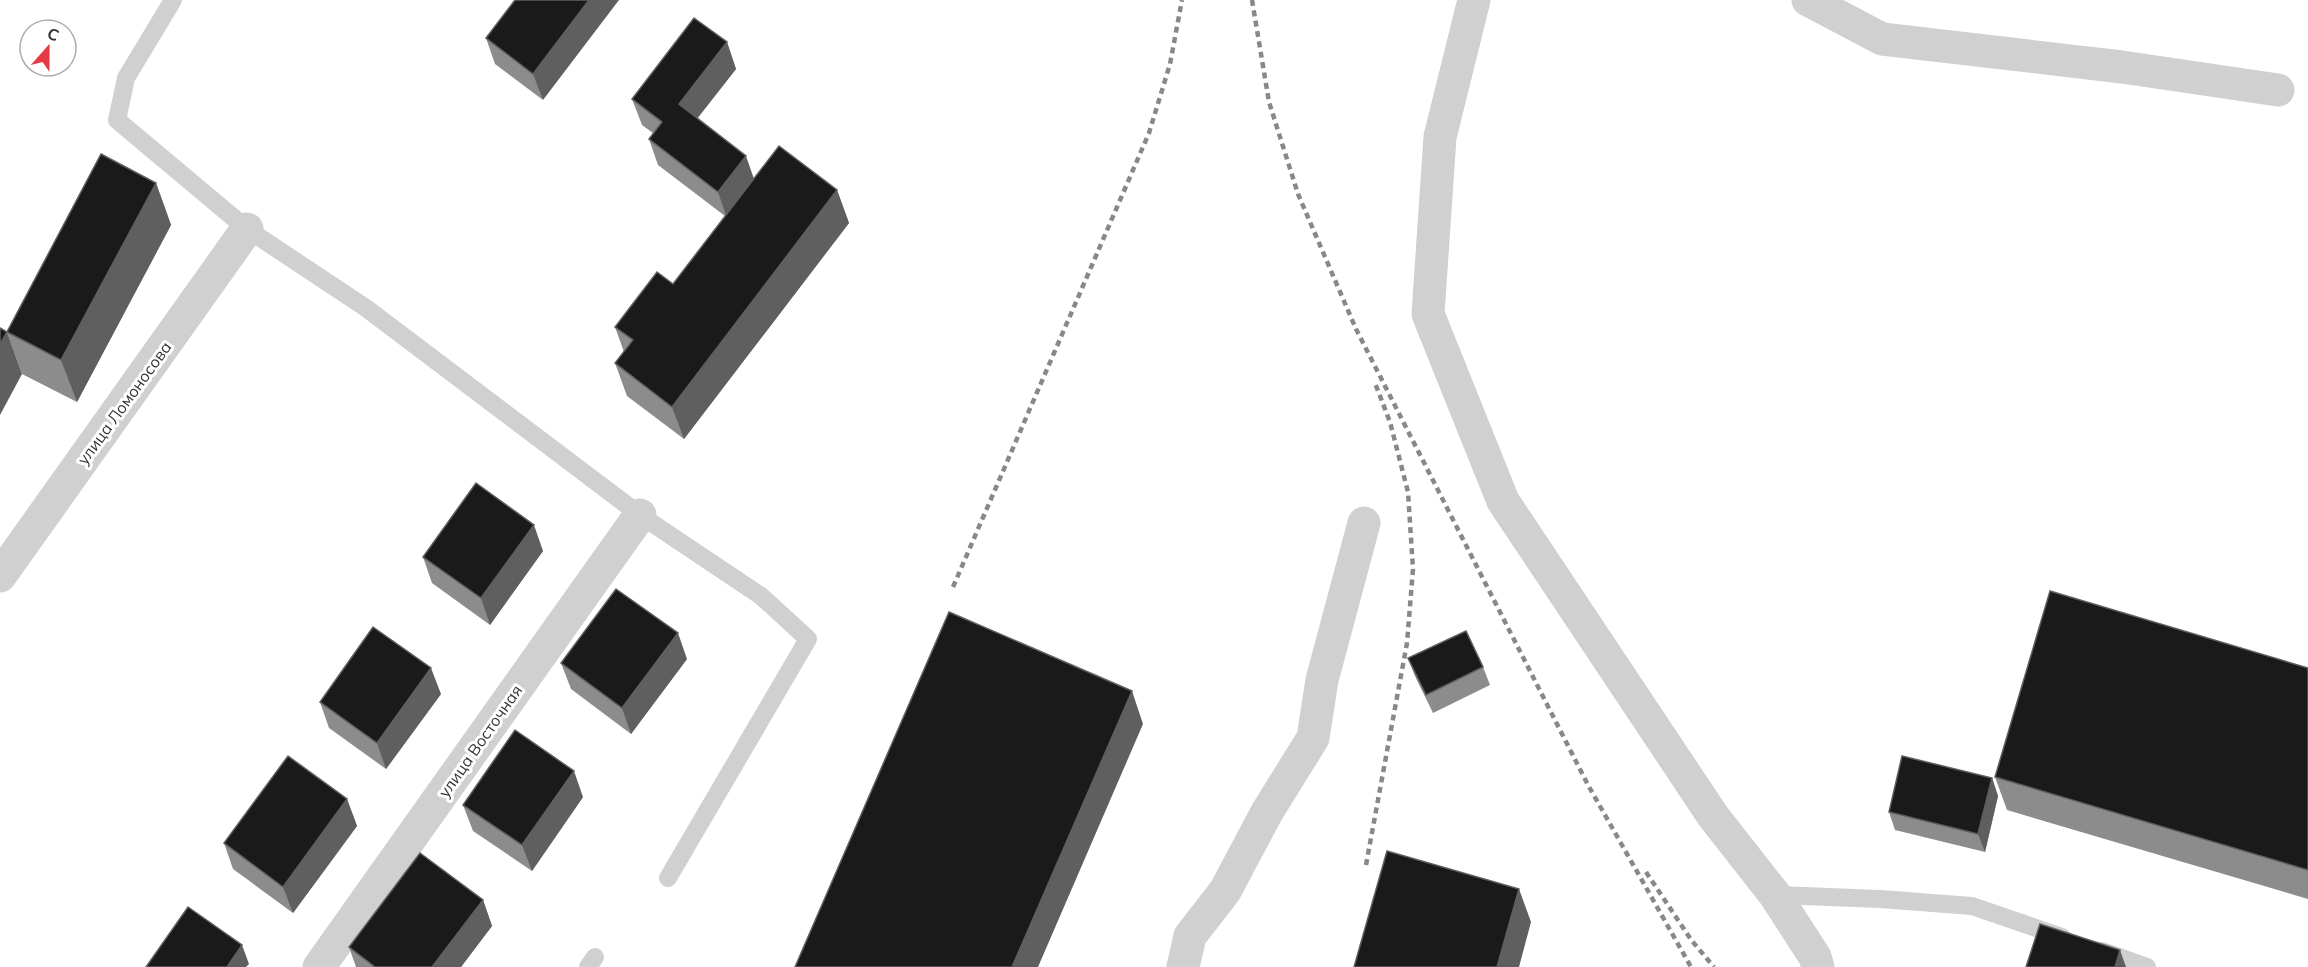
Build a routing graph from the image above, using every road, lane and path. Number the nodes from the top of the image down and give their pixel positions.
1 (173, 0) edge
2 (1474, 0) edge
3 (1808, 0) edge
4 (2278, 90) dead end
5 (247, 230) junction
6 (640, 516) junction
7 (1364, 523) dead end
8 (11, 539) edge
9 (0, 576) edge
10 (668, 878) dead end
11 (1775, 895) junction
12 (319, 967) edge
13 (1183, 967) edge
14 (1818, 967) edge
15 (2147, 967) edge

1 - 5 lane
2 - 11 street
3 - 4 street
5 - 6 lane
5 - 8 street, улица Ломоносова
6 - 10 lane
6 - 12 street, улица Восточная
7 - 13 street
8 - 9 street, улица Ломоносова
11 - 14 street
11 - 15 lane

